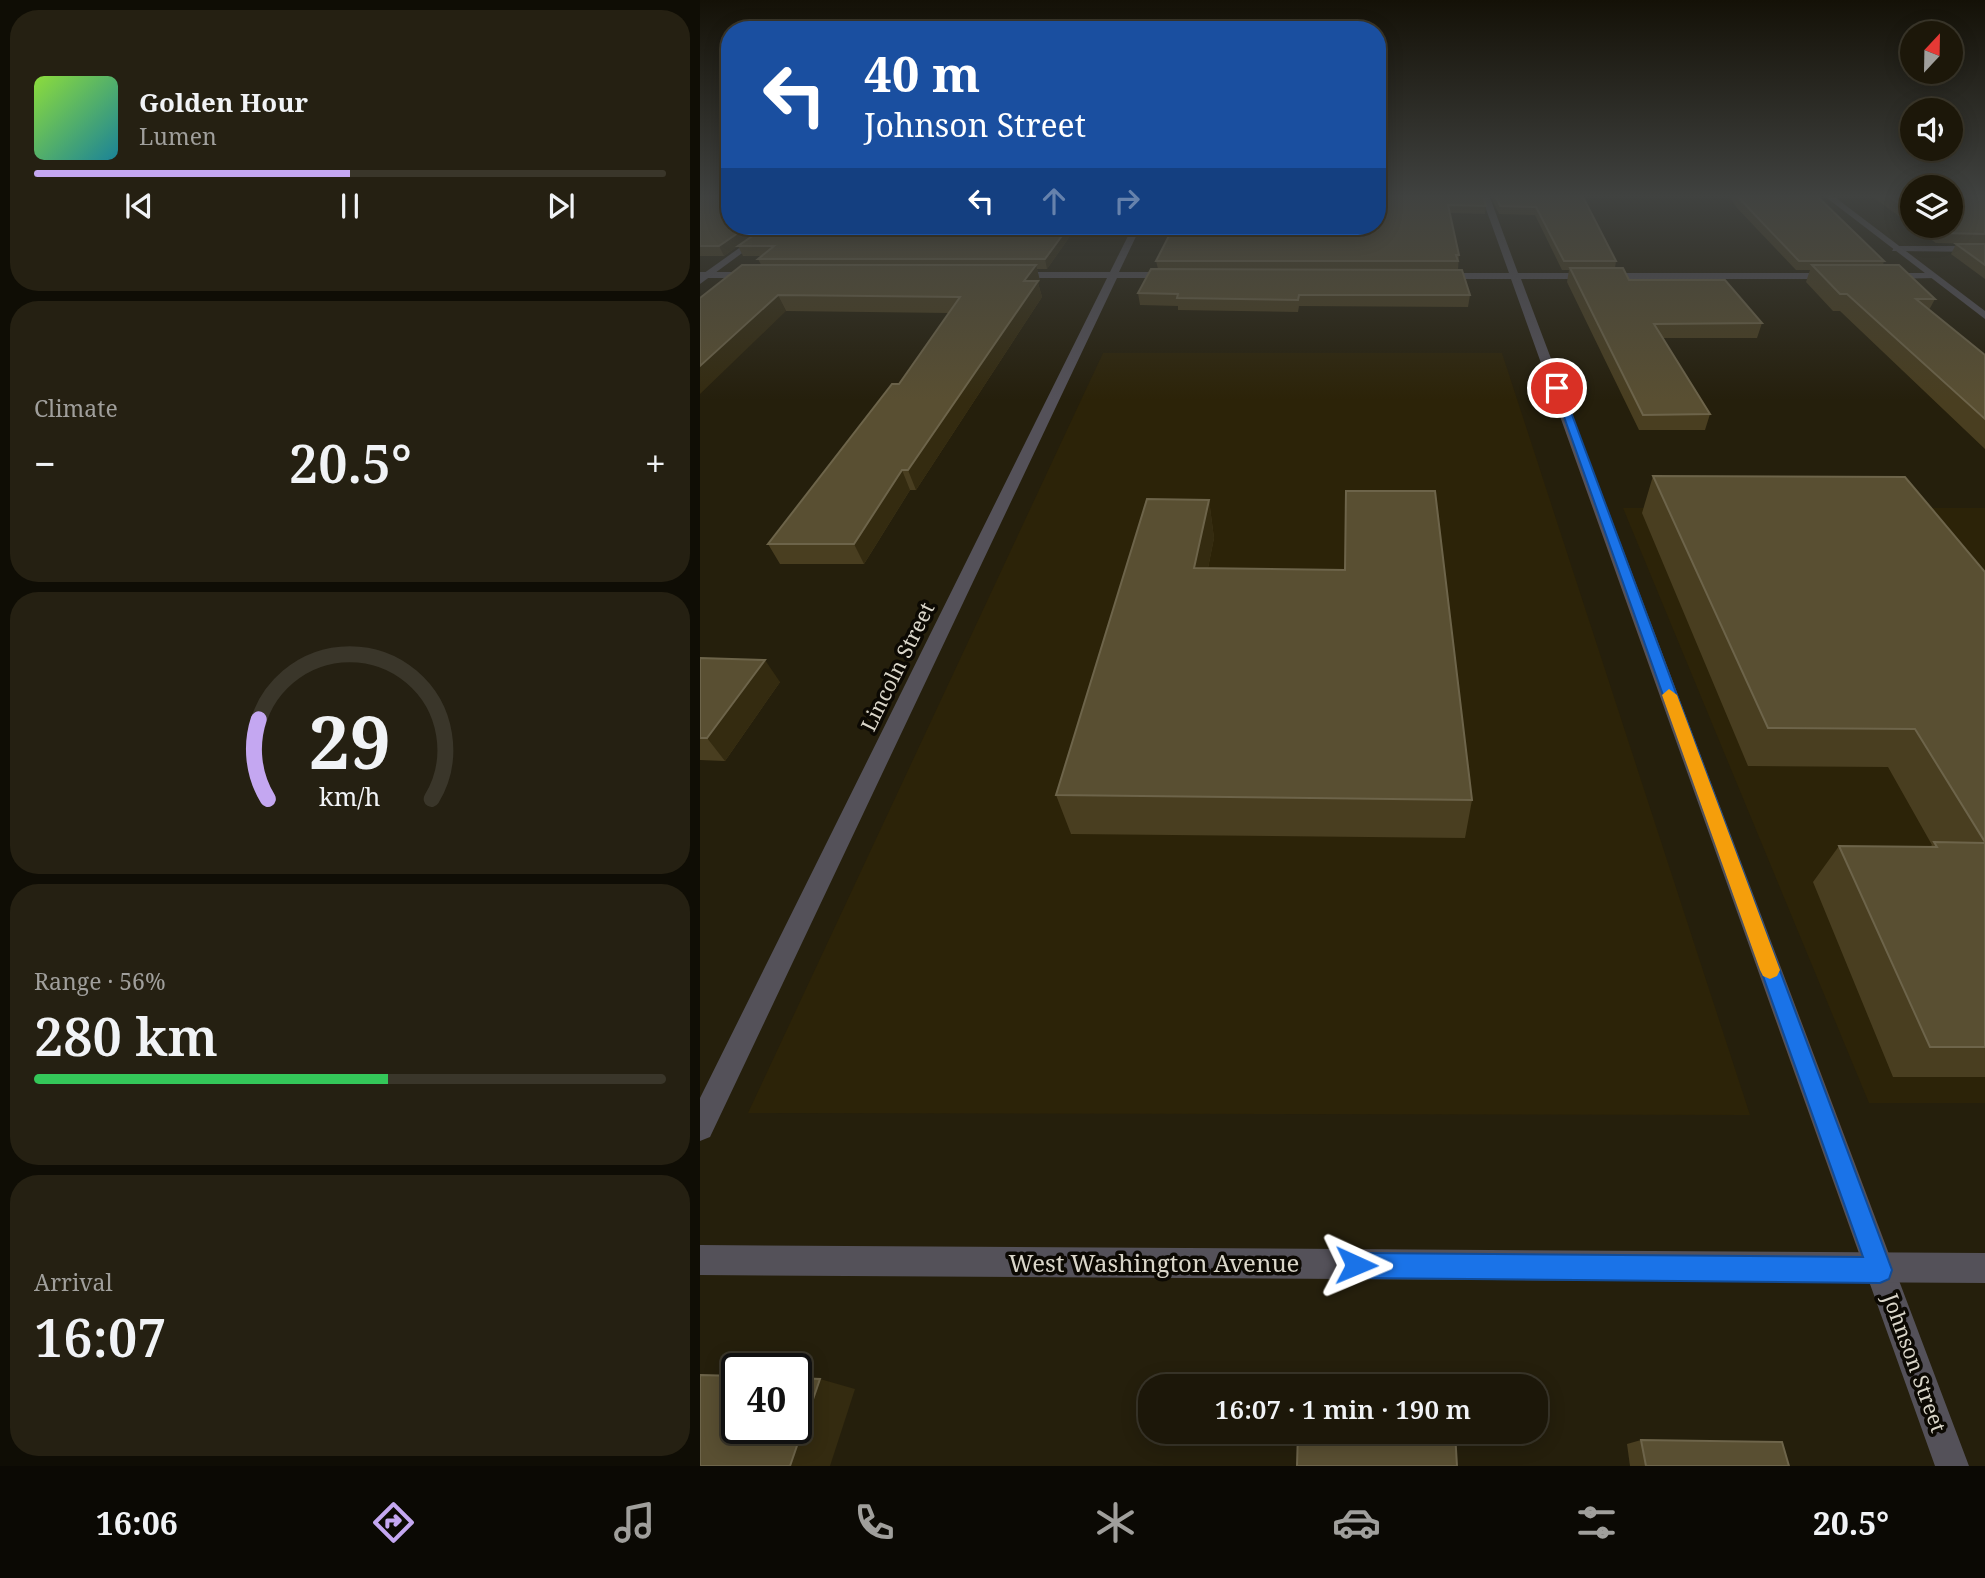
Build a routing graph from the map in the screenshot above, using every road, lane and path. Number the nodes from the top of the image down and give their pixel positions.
1 (722, 263) edge
2 (1120, 263) edge
3 (1511, 263) edge
4 (1916, 263) edge
5 (768, 275) edge
6 (1003, 275) edge
7 (1114, 275) junction
8 (1182, 275) edge
9 (1428, 276) edge
10 (1516, 276) junction
11 (1849, 276) edge
12 (1876, 276) edge
13 (1934, 276) junction
14 (703, 277) edge
15 (1985, 316) edge
16 (700, 1127) edge
17 (700, 1260) edge
18 (1985, 1268) edge
19 (1880, 1270) junction
20 (1952, 1466) edge

1 - 14 street
2 - 7 street, Lincoln Street
3 - 10 street, Johnson Street
4 - 13 street
5 - 14 street
6 - 7 street
7 - 8 street
7 - 16 street, Lincoln Street
9 - 10 street
10 - 11 street
10 - 19 street, Johnson Street
12 - 13 street
13 - 15 street
17 - 19 street, West Washington Avenue
18 - 19 street, West Washington Avenue
19 - 20 street, Johnson Street

